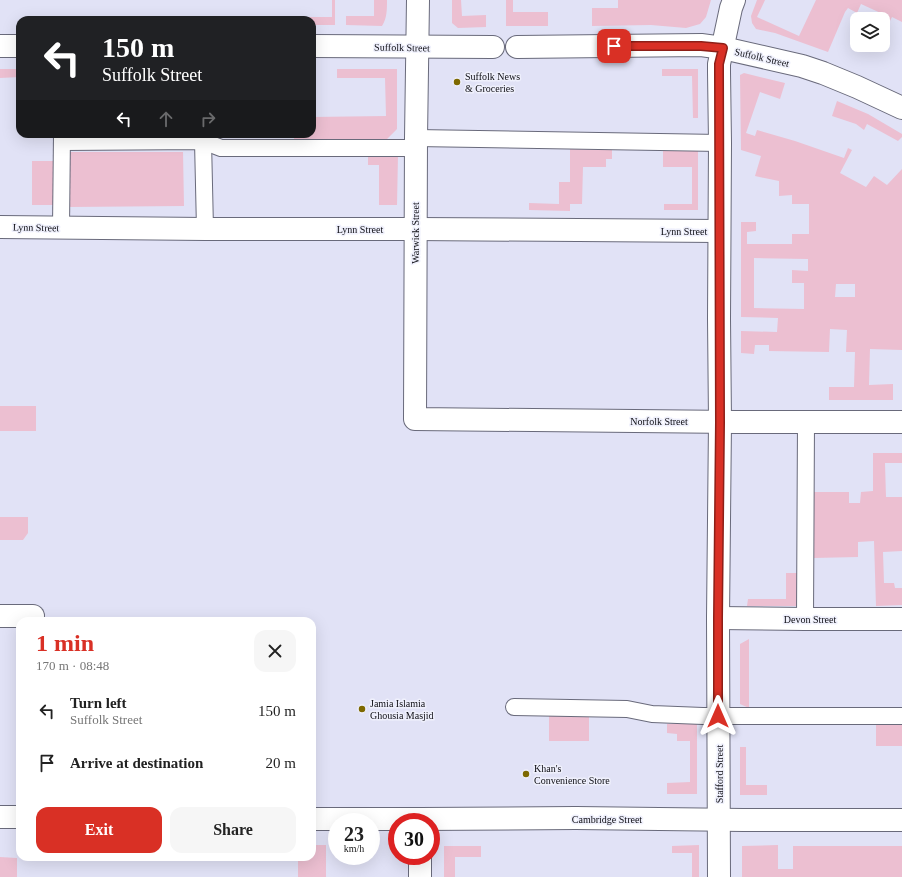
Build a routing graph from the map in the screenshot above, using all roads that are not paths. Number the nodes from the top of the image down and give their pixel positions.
1 (418, 0) edge
2 (734, 0) edge
3 (0, 46) edge
4 (16, 46) edge
5 (316, 46) edge
6 (417, 47) junction
7 (493, 47) dead end
8 (517, 47) dead end
9 (723, 48) junction
10 (902, 108) edge
11 (62, 138) edge
12 (203, 141) junction
13 (720, 143) junction
14 (416, 144) junction
15 (0, 227) edge
16 (61, 228) junction
17 (205, 229) junction
18 (415, 229) junction
19 (719, 231) junction
20 (415, 419) joint
21 (720, 422) junction
22 (806, 422) junction
23 (902, 422) edge
24 (0, 616) edge
25 (33, 616) dead end
26 (718, 618) junction
27 (902, 618) edge
28 (805, 619) junction
29 (514, 707) dead end
30 (718, 716) junction
31 (902, 716) edge
32 (0, 817) edge
33 (16, 817) edge
34 (316, 819) edge
35 (388, 820) edge
36 (719, 820) junction
37 (902, 820) edge
38 (440, 821) edge
39 (420, 865) edge
40 (420, 877) edge
41 (719, 877) edge

1 - 6 street, Warwick Street
2 - 9 street, Stafford Street
3 - 4 street
5 - 6 street, Suffolk Street
6 - 7 street, Suffolk Street
6 - 14 street, Warwick Street
8 - 9 street, Suffolk Street
9 - 10 street, Suffolk Street
9 - 13 street, Stafford Street
11 - 12 lane
11 - 16 lane
12 - 14 lane
12 - 17 lane
13 - 14 lane
13 - 19 street, Stafford Street
14 - 18 street, Warwick Street
15 - 16 street, Lynn Street
16 - 17 street, Lynn Street
17 - 18 street, Lynn Street
18 - 19 street, Lynn Street
18 - 20 street, Warwick Street
19 - 21 street, Stafford Street
20 - 21 street, Norfolk Street
21 - 22 street, Norfolk Street
21 - 26 street, Stafford Street
22 - 23 street, Norfolk Street
22 - 28 lane
24 - 25 street
26 - 28 street, Devon Street
26 - 30 street, Stafford Street
27 - 28 street, Devon Street
29 - 30 lane
30 - 31 lane
30 - 36 street, Stafford Street
32 - 33 street
34 - 35 street, Cambridge Street
36 - 37 street, Cambridge Street
36 - 38 street, Cambridge Street
36 - 41 street, Stafford Street
39 - 40 street

